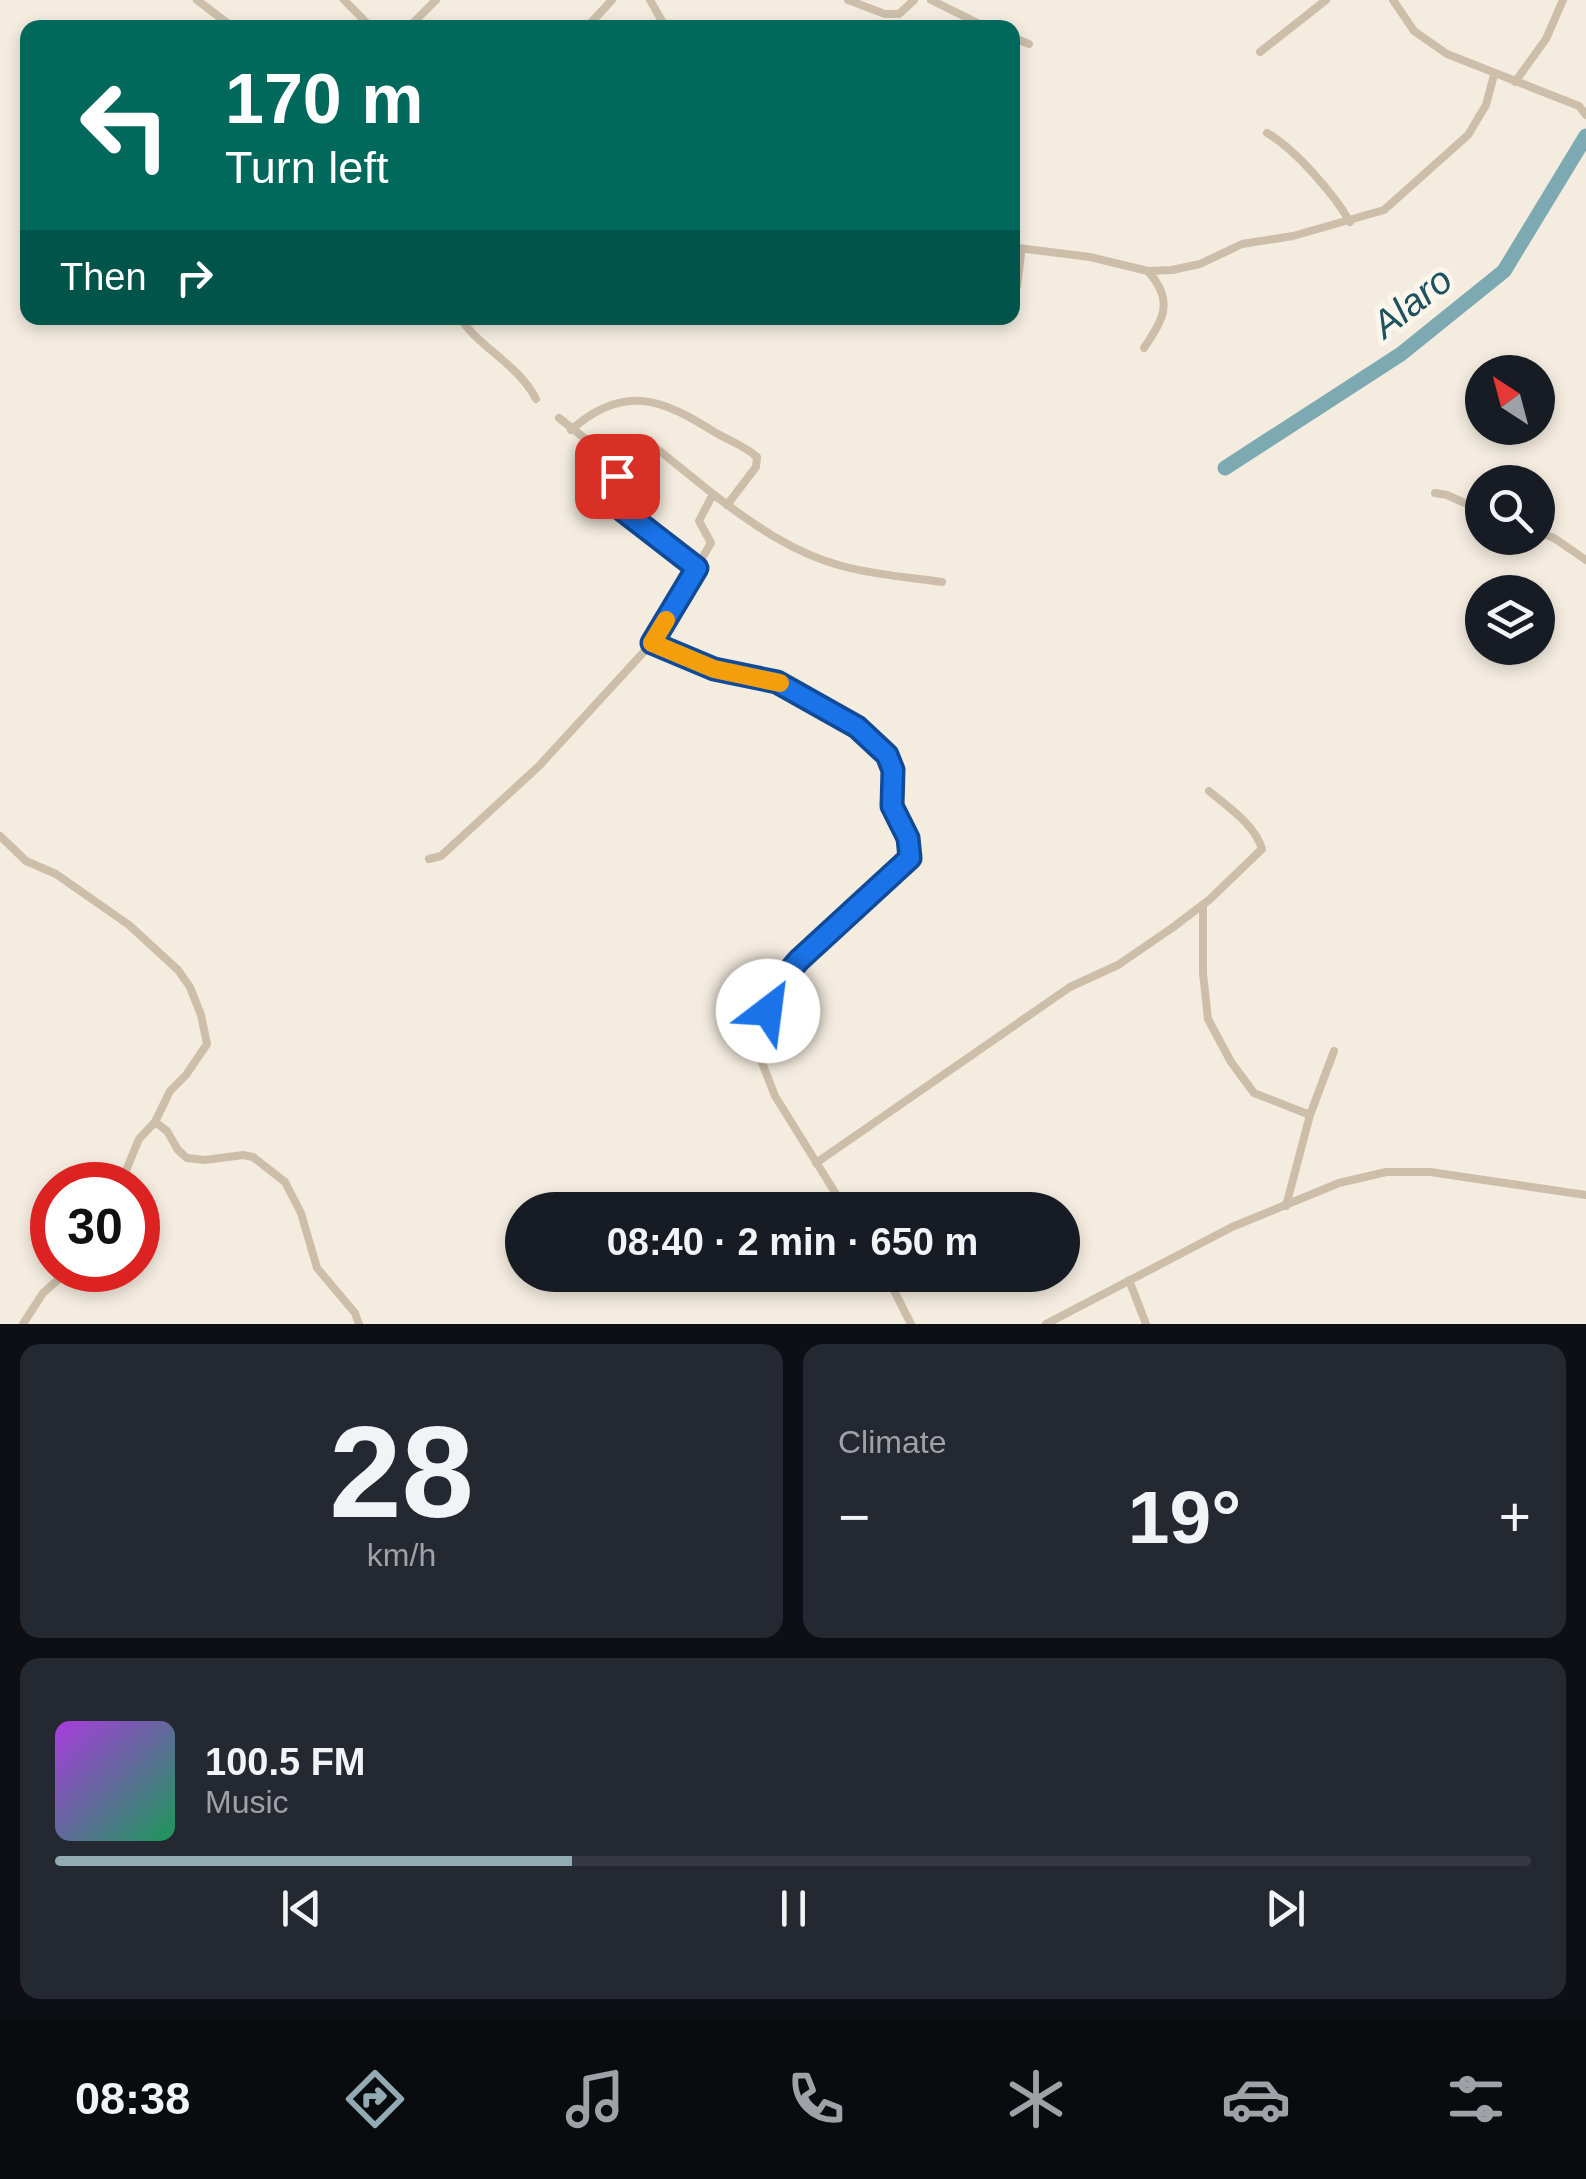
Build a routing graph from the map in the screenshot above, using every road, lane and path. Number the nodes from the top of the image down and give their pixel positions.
1 (197, 0) edge
2 (344, 0) edge
3 (436, 0) edge
4 (612, 0) edge
5 (848, 0) edge
6 (914, 0) edge
7 (931, 0) edge
8 (1326, 0) edge
9 (1394, 0) edge
10 (1563, 0) edge
11 (223, 20) edge
12 (364, 20) edge
13 (416, 20) edge
14 (593, 20) edge
15 (972, 20) edge
16 (1020, 40) edge
17 (1029, 44) dead end
18 (1260, 52) dead end
19 (1494, 74) junction
20 (1515, 82) junction
21 (1586, 115) edge
22 (1268, 133) dead end
23 (1350, 222) junction
24 (1020, 247) edge
25 (1148, 270) junction
26 (465, 325) edge
27 (1144, 348) dead end
28 (536, 399) dead end
29 (559, 418) dead end
30 (571, 430) junction
31 (645, 439) dead end
32 (1435, 493) dead end
33 (713, 494) junction
34 (1465, 503) edge
35 (727, 505) junction
36 (1555, 539) edge
37 (1586, 560) edge
38 (697, 568) junction
39 (942, 582) dead end
40 (652, 643) junction
41 (1210, 792) dead end
42 (2, 839) edge
43 (429, 858) dead end
44 (1203, 904) junction
45 (1334, 1051) dead end
46 (1310, 1115) junction
47 (156, 1122) junction
48 (130, 1162) edge
49 (816, 1162) junction
50 (835, 1192) edge
51 (1586, 1196) edge
52 (1286, 1206) junction
53 (1130, 1280) junction
54 (44, 1292) edge
55 (895, 1292) edge
56 (22, 1324) edge
57 (359, 1324) edge
58 (911, 1324) edge
59 (1046, 1324) edge
60 (1146, 1324) edge

1 - 11 street
2 - 12 street
3 - 13 street
4 - 14 street
5 - 6 street
7 - 15 street
8 - 18 street
9 - 19 street
10 - 20 street
16 - 17 street
19 - 20 street
19 - 23 street
20 - 21 street
22 - 23 street
23 - 25 street
24 - 25 street
25 - 27 street
26 - 28 street
29 - 30 street
30 - 35 street
30 - 38 street
31 - 33 street
32 - 34 street
33 - 35 street
33 - 38 street
35 - 39 street
36 - 37 street
38 - 40 street
40 - 43 street
40 - 49 street
41 - 44 street
42 - 47 street
44 - 46 street
44 - 49 street
45 - 46 street
46 - 52 street
47 - 48 street
47 - 57 street
49 - 50 street
51 - 52 street
52 - 53 street
53 - 59 street
53 - 60 street
54 - 56 street
55 - 58 street

